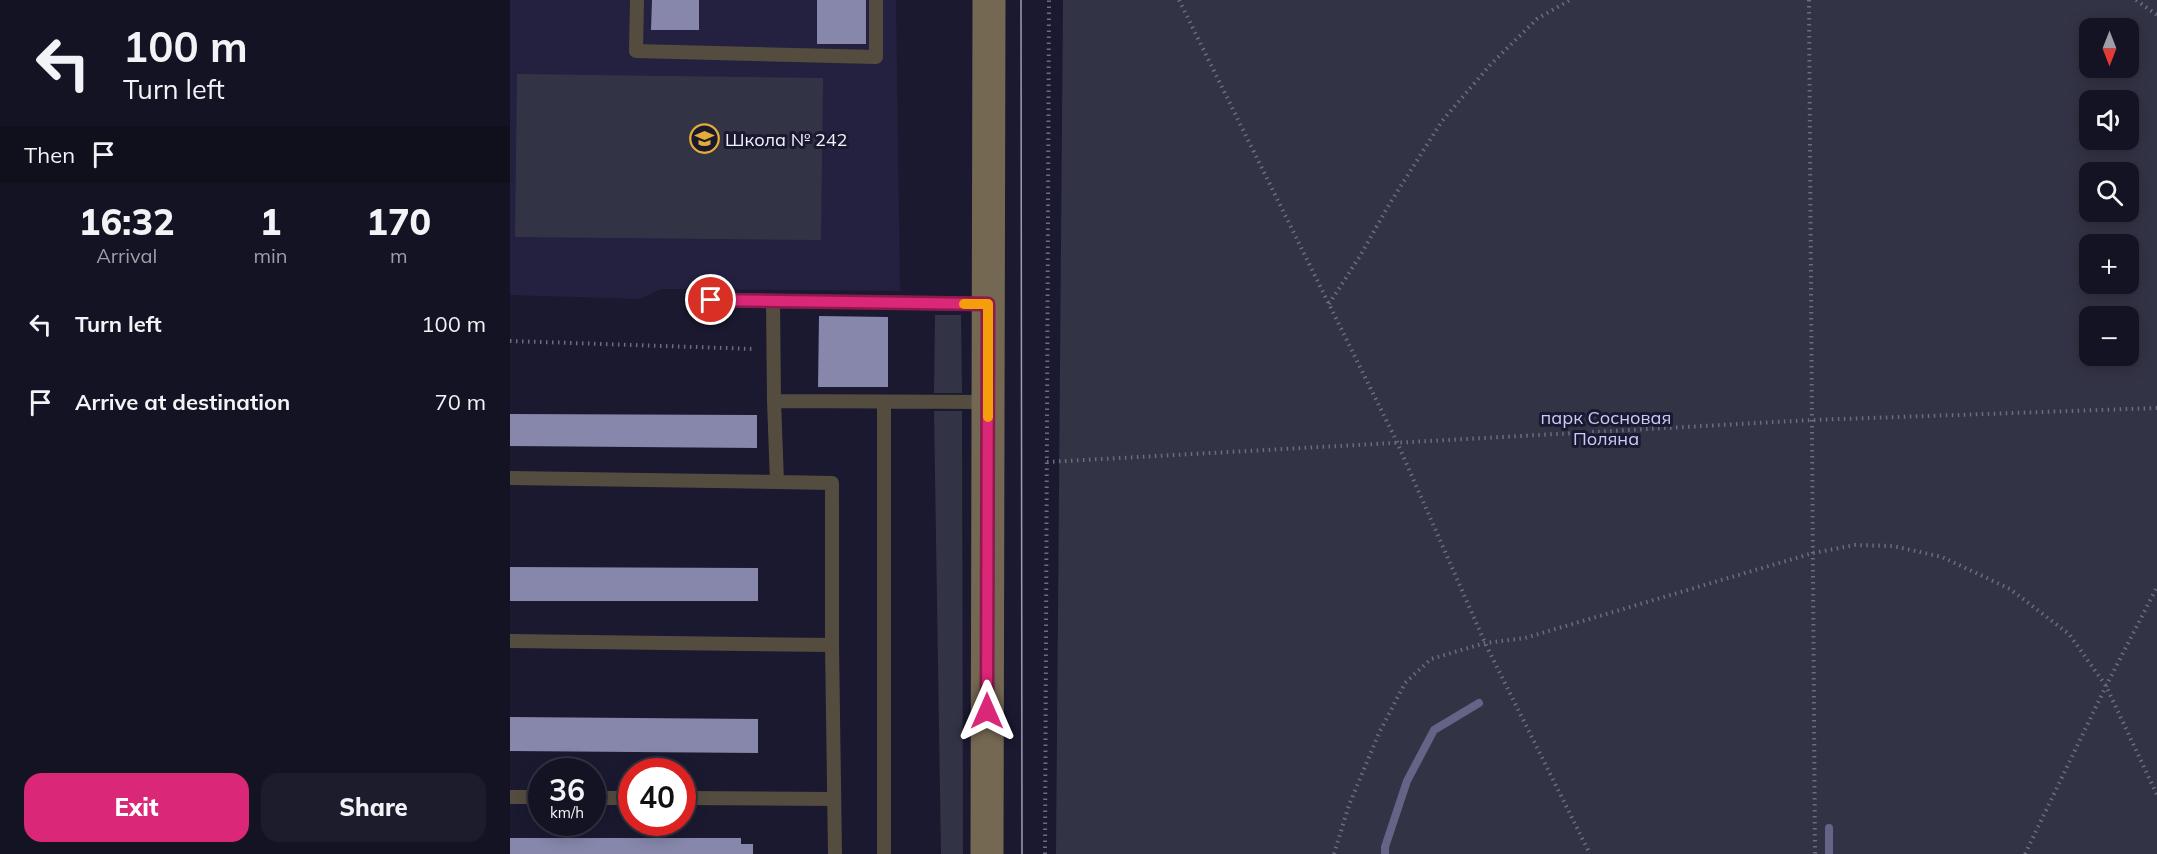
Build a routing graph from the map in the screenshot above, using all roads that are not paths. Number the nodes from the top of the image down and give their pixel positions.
1 (637, 0) edge
2 (876, 0) edge
3 (989, 0) edge
4 (711, 300) dead end
5 (773, 301) junction
6 (988, 304) junction
7 (774, 401) junction
8 (884, 402) junction
9 (988, 402) junction
10 (510, 478) edge
11 (777, 482) junction
12 (510, 641) edge
13 (832, 645) junction
14 (510, 797) edge
15 (528, 797) edge
16 (696, 798) edge
17 (834, 799) junction
18 (835, 854) edge
19 (885, 854) edge
20 (987, 854) edge

1 - 2 lane
3 - 6 street
4 - 5 lane
5 - 6 lane
5 - 7 lane
6 - 9 street
7 - 8 lane
7 - 11 lane
8 - 9 lane
8 - 19 lane
9 - 20 street
10 - 11 lane
11 - 13 lane
12 - 13 lane
13 - 17 lane
14 - 15 lane
16 - 17 lane
17 - 18 lane

